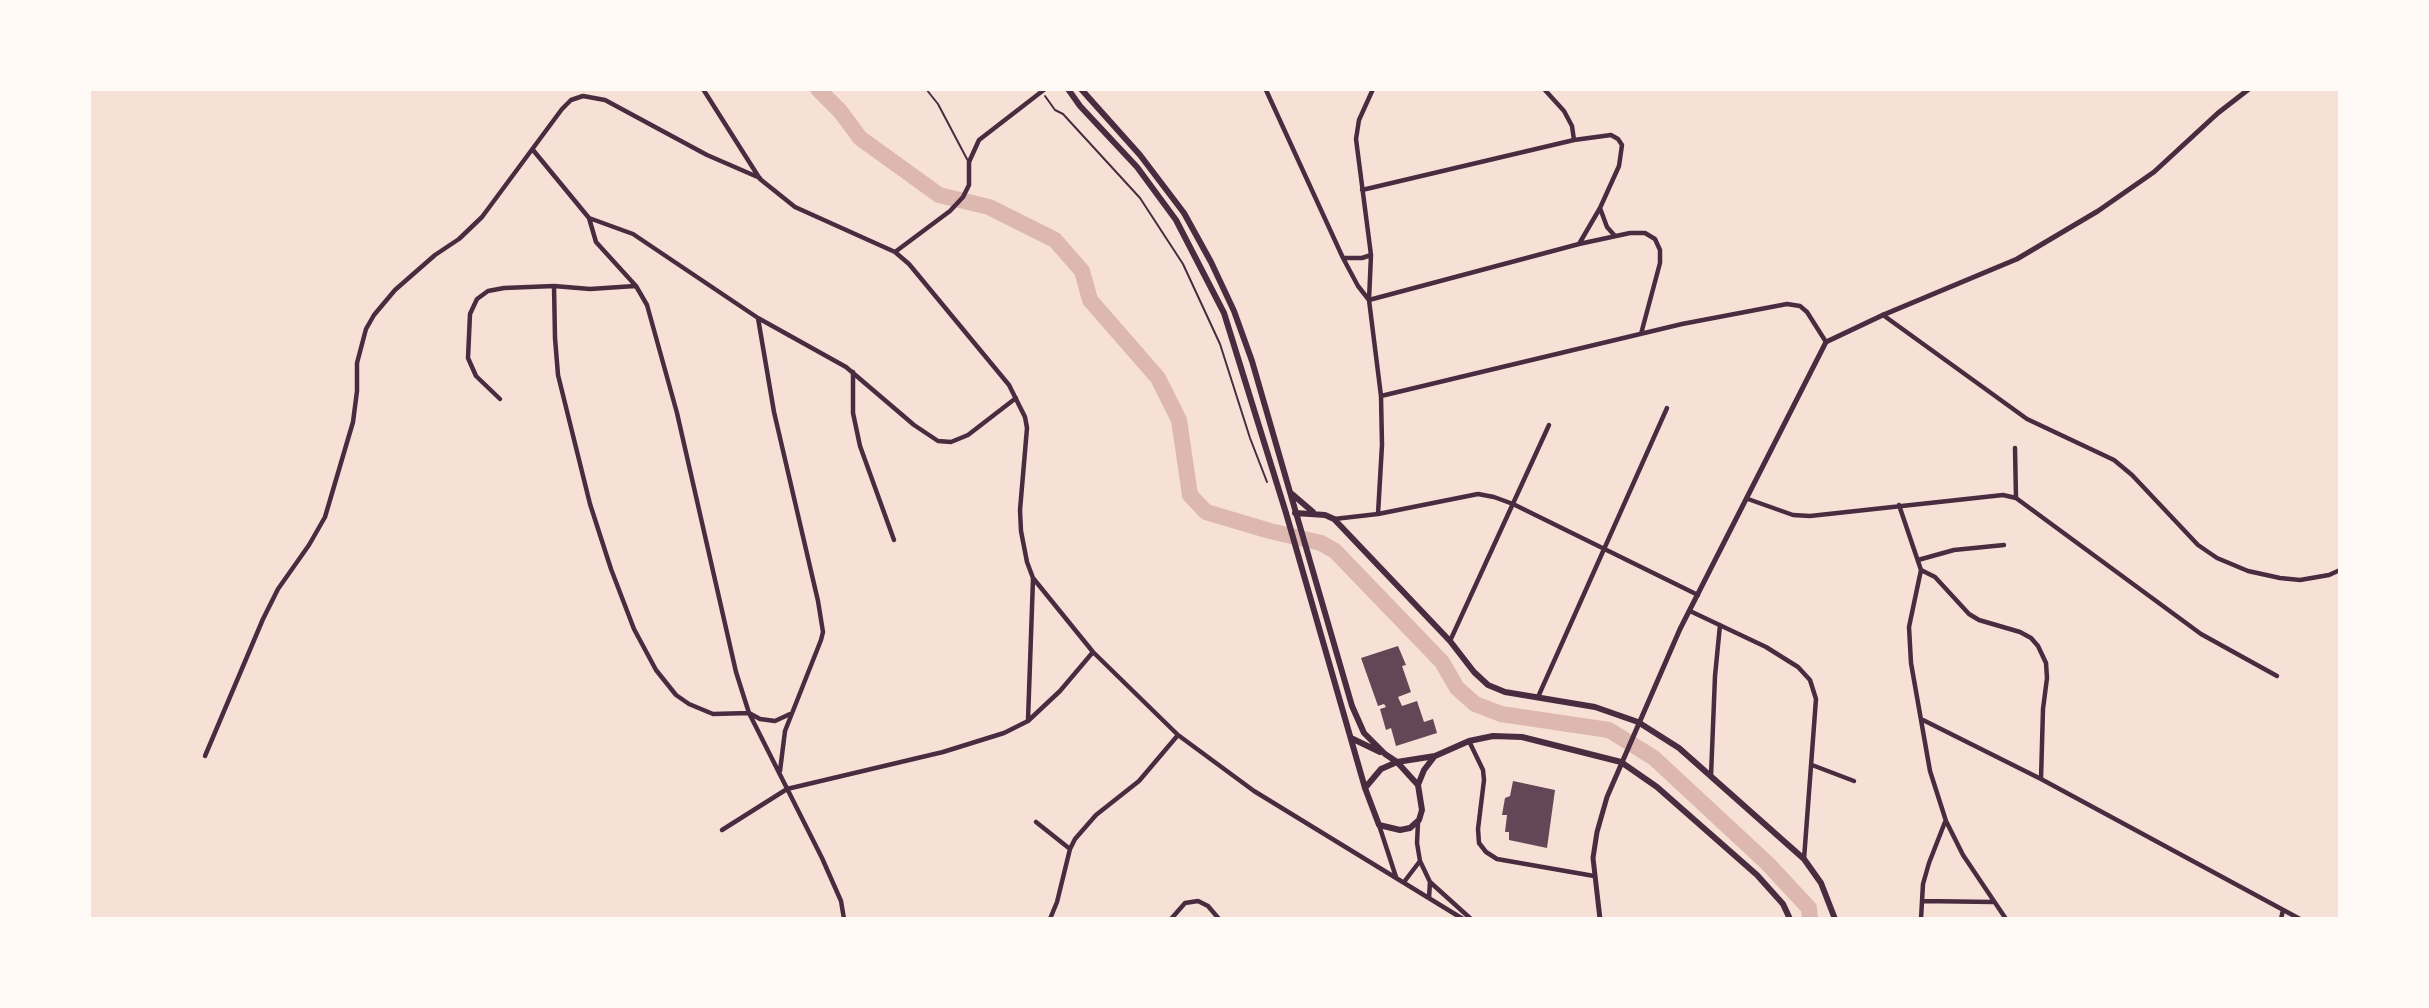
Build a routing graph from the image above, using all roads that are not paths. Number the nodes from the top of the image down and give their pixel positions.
1 (703, 89) edge
2 (926, 89) edge
3 (1068, 89) edge
4 (1081, 89) edge
5 (1373, 89) edge
6 (1544, 89) edge
7 (1044, 90) edge
8 (1266, 90) edge
9 (2246, 90) edge
10 (1574, 140) junction
11 (533, 150) junction
12 (969, 162) junction
13 (761, 179) junction
14 (1362, 190) junction
15 (1600, 208) junction
16 (589, 218) junction
17 (1616, 236) junction
18 (1579, 244) junction
19 (895, 252) junction
20 (1371, 255) junction
21 (1343, 258) junction
22 (554, 286) junction
23 (636, 286) junction
24 (1369, 300) junction
25 (1883, 315) junction
26 (758, 318) junction
27 (1641, 334) junction
28 (1826, 342) junction
29 (853, 372) junction
30 (1381, 396) junction
31 (1016, 398) junction
32 (500, 399) dead end
33 (1667, 408) dead end
34 (1549, 425) dead end
35 (2015, 448) dead end
36 (1290, 492) junction
37 (2016, 498) junction
38 (1748, 499) junction
39 (1513, 504) junction
40 (1899, 505) junction
41 (1296, 513) junction
42 (1314, 513) junction
43 (1378, 514) junction
44 (1287, 516) junction
45 (1334, 519) junction
46 (894, 540) dead end
47 (2004, 545) dead end
48 (1603, 550) junction
49 (1918, 560) junction
50 (1921, 570) junction
51 (2340, 570) edge
52 (1033, 578) junction
53 (1698, 595) junction
54 (1690, 611) junction
55 (1720, 625) junction
56 (1450, 641) junction
57 (1093, 652) junction
58 (2277, 676) dead end
59 (1538, 697) junction
60 (749, 713) junction
61 (790, 714) junction
62 (1923, 719) junction
63 (1028, 721) junction
64 (1638, 722) junction
65 (1178, 735) junction
66 (1350, 738) junction
67 (1469, 741) junction
68 (1385, 754) junction
69 (205, 756) dead end
70 (1435, 756) junction
71 (1397, 762) junction
72 (1621, 762) junction
73 (1812, 765) junction
74 (780, 772) junction
75 (1711, 776) junction
76 (2041, 779) junction
77 (1854, 781) dead end
78 (1418, 785) junction
79 (1365, 788) junction
80 (787, 789) junction
81 (1419, 820) junction
82 (1946, 821) junction
83 (1036, 822) dead end
84 (1379, 824) junction
85 (722, 830) dead end
86 (1070, 849) junction
87 (1804, 859) junction
88 (1420, 861) junction
89 (1594, 876) junction
90 (1396, 878) junction
91 (1404, 882) junction
92 (1430, 882) junction
93 (1429, 898) junction
94 (1922, 901) junction
95 (1994, 902) junction
96 (2283, 911) junction
97 (844, 919) edge
98 (1050, 919) edge
99 (1171, 919) edge
100 (1219, 919) edge
101 (1463, 919) edge
102 (1471, 919) edge
103 (1600, 919) edge
104 (1790, 919) edge
105 (1835, 919) edge
106 (1920, 919) edge
107 (2006, 919) edge
108 (2281, 919) edge
109 (2300, 919) edge

1 - 13 street
2 - 12 lane
3 - 44 main road
4 - 36 main road
5 - 14 street
6 - 10 street
7 - 12 street
8 - 21 street
9 - 25 street
10 - 14 street
10 - 15 street
11 - 13 street
11 - 16 street
11 - 69 street
12 - 19 street
13 - 19 street
14 - 20 street
15 - 17 street
15 - 18 street
16 - 23 street
16 - 26 street
17 - 18 street
17 - 27 street
18 - 24 street
19 - 31 street
20 - 21 street
20 - 24 street
21 - 24 street
22 - 23 street
22 - 32 street
22 - 60 street
23 - 60 street
24 - 30 street
25 - 28 street
25 - 51 street
26 - 29 street
26 - 61 street
27 - 28 street
27 - 30 street
28 - 38 street
29 - 31 street
29 - 46 street
30 - 43 street
31 - 52 street
33 - 48 street
34 - 39 street
35 - 37 street
36 - 41 main road
36 - 42 main road
37 - 40 street
37 - 58 street
38 - 40 street
38 - 53 street
39 - 43 street
39 - 48 street
39 - 56 street
40 - 49 street
41 - 42 main road
41 - 44 main road
41 - 68 main road
42 - 45 main road
43 - 45 street
44 - 66 main road
45 - 56 main road
47 - 49 street
48 - 53 street
48 - 59 street
49 - 50 street
50 - 62 street
50 - 76 street
52 - 57 street
52 - 63 street
53 - 54 street
54 - 55 street
54 - 64 street
55 - 73 street
55 - 75 street
56 - 59 main road
57 - 63 street
57 - 65 street
59 - 64 main road
60 - 61 street
60 - 74 street
61 - 74 street
62 - 76 street
62 - 82 street
63 - 80 street
64 - 72 street
64 - 75 main road
65 - 86 street
65 - 90 street
66 - 68 main road
66 - 79 main road
67 - 70 main road
67 - 72 main road
67 - 89 street
68 - 71 main road
70 - 71 main road
70 - 78 main road
71 - 78 main road
71 - 79 main road
72 - 89 street
72 - 104 main road
73 - 77 street
73 - 87 street
74 - 80 street
75 - 87 main road
76 - 96 street
78 - 81 main road
79 - 84 main road
80 - 85 street
80 - 97 street
81 - 84 main road
81 - 88 street
82 - 94 street
82 - 95 street
83 - 86 street
84 - 90 street
86 - 98 street
87 - 105 main road
88 - 91 street
88 - 92 street
89 - 103 street
90 - 91 street
91 - 93 street
92 - 93 street
92 - 102 street
93 - 101 street
94 - 95 street
94 - 106 street
95 - 107 street
96 - 108 street
96 - 109 street
99 - 100 street

